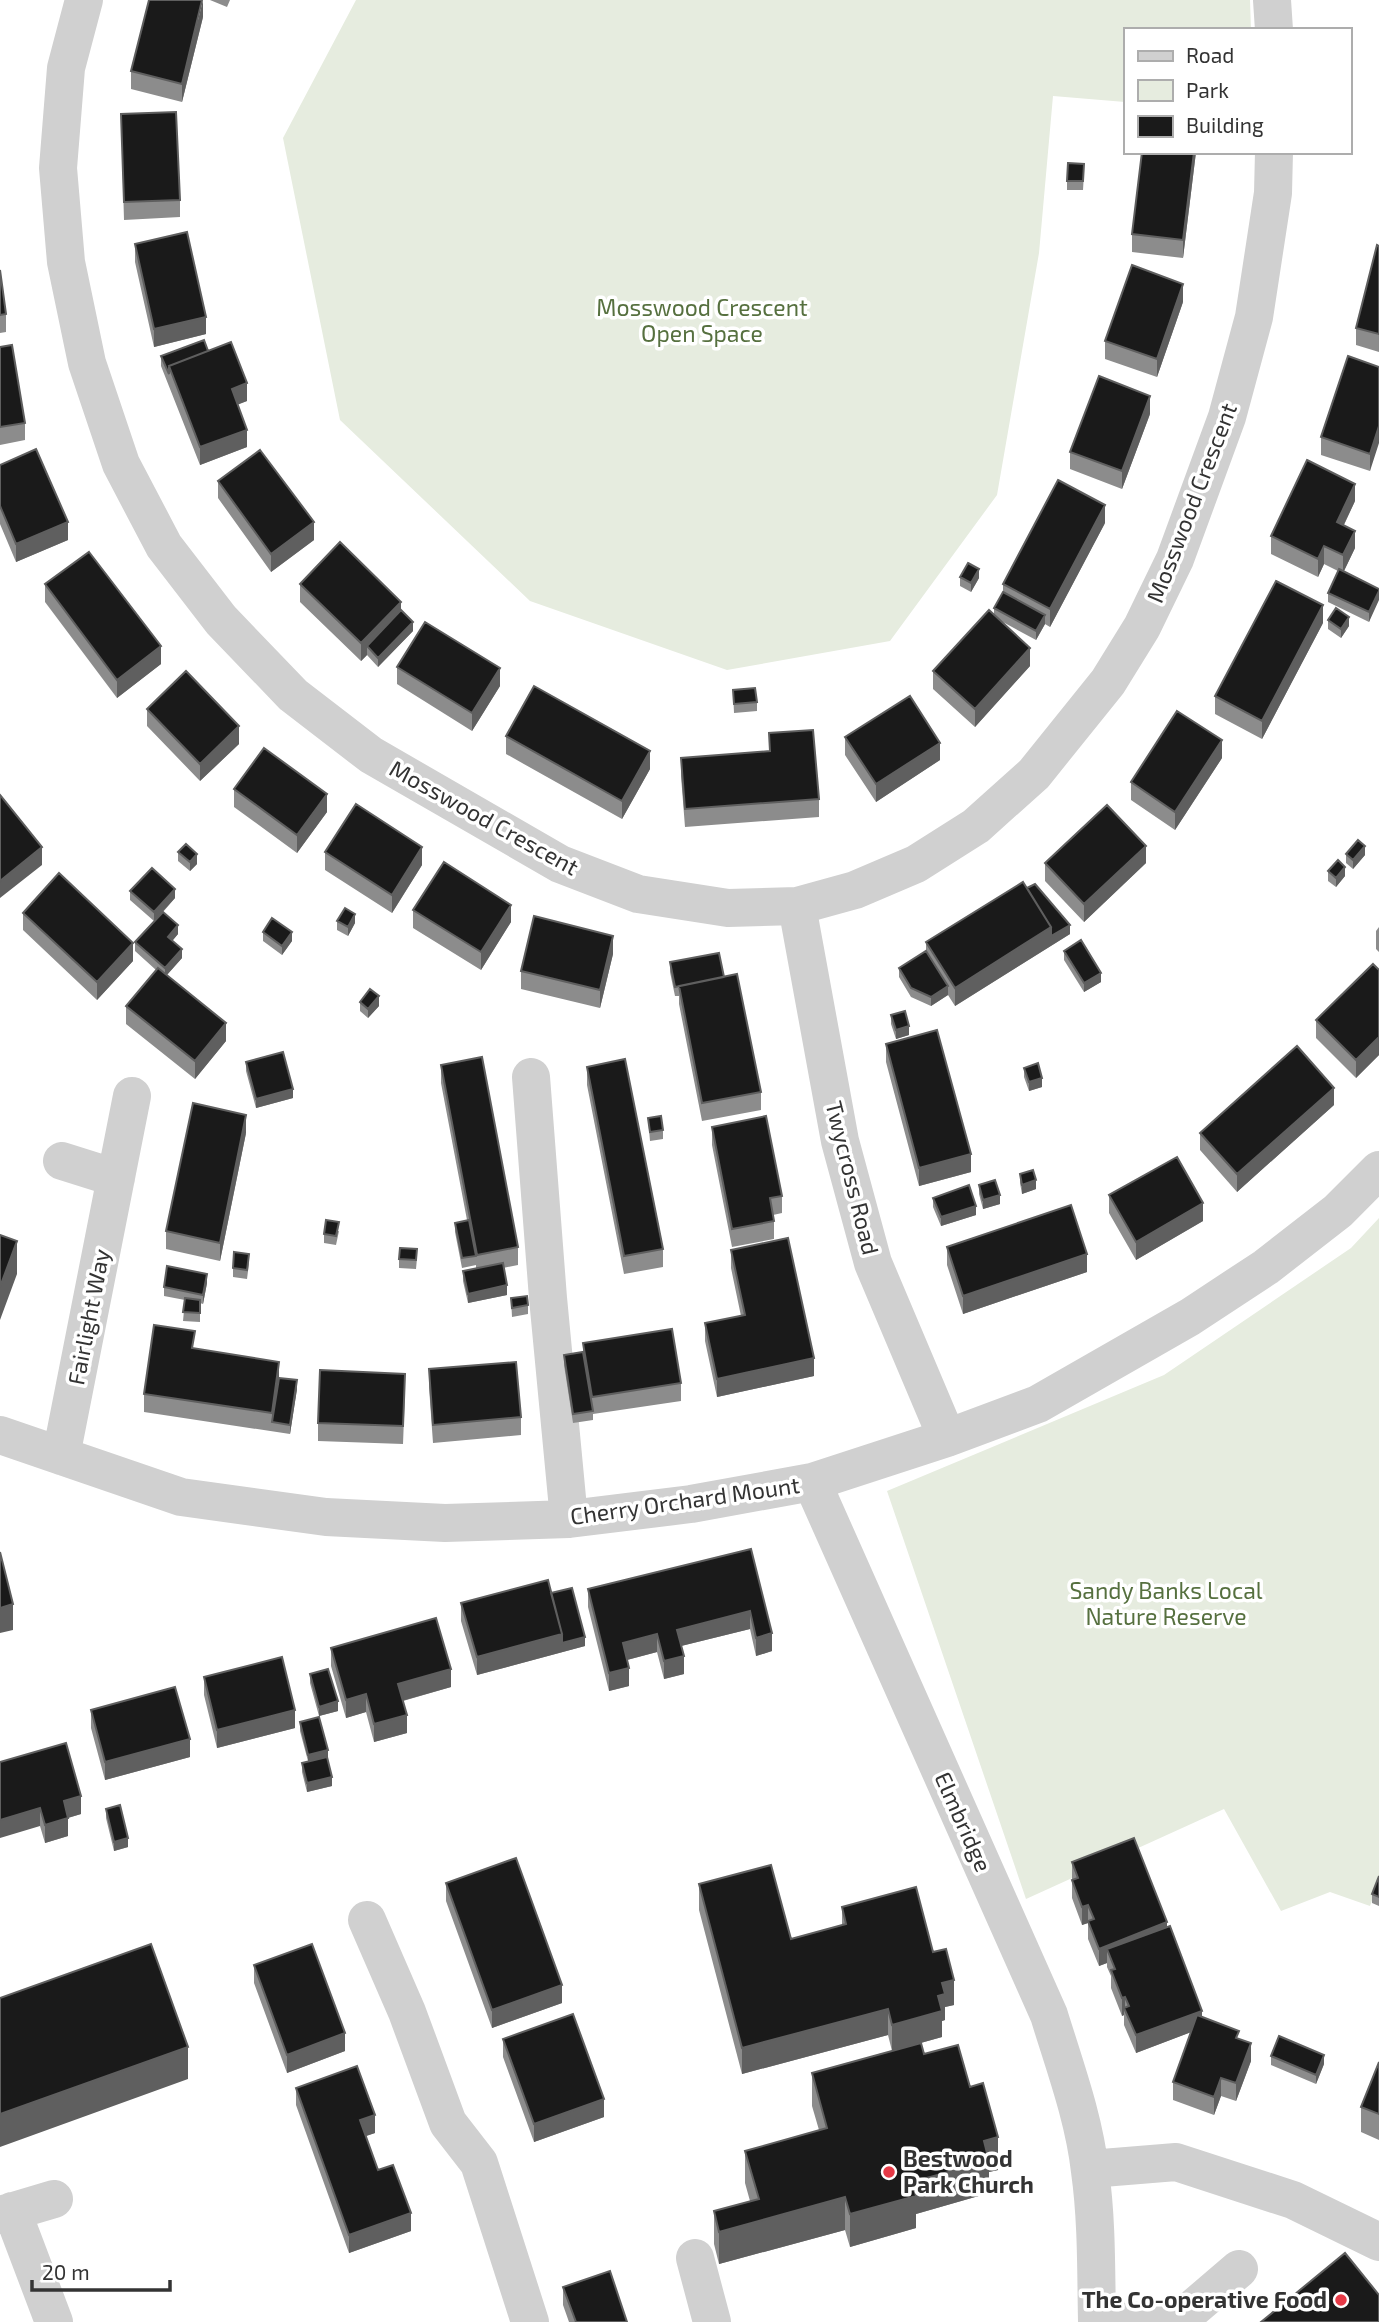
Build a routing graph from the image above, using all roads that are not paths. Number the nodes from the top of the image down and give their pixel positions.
1 (84, 0) edge
2 (1272, 0) edge
3 (1274, 28) edge
4 (1275, 154) edge
5 (797, 906) junction
6 (531, 1077) dead end
7 (132, 1096) dead end
8 (62, 1161) dead end
9 (1379, 1170) edge
10 (116, 1178) junction
11 (0, 1435) edge
12 (947, 1438) junction
13 (61, 1456) junction
14 (812, 1482) junction
15 (569, 1519) junction
16 (367, 1920) dead end
17 (1090, 2169) junction
18 (54, 2199) dead end
19 (6, 2213) edge
20 (1379, 2242) edge
21 (695, 2258) dead end
22 (1239, 2269) dead end
23 (1097, 2319) edge
24 (54, 2322) edge
25 (530, 2322) edge
26 (712, 2322) edge
27 (1152, 2322) edge
28 (1177, 2322) edge

1 - 5 street, Mosswood Crescent
2 - 3 street
4 - 5 street, Mosswood Crescent
5 - 12 street, Twycross Road
6 - 15 street
7 - 10 street, Fairlight Way
8 - 10 street
9 - 12 street, Cherry Orchard Mount
10 - 13 street, Fairlight Way
11 - 13 street, Cherry Orchard Mount
12 - 14 street, Cherry Orchard Mount
13 - 15 street, Cherry Orchard Mount
14 - 15 street, Cherry Orchard Mount
14 - 17 street, Elmbridge
16 - 25 street
17 - 20 street
17 - 23 street, Elmbridge
18 - 19 street
19 - 24 street
21 - 26 street
22 - 28 street
23 - 27 street

